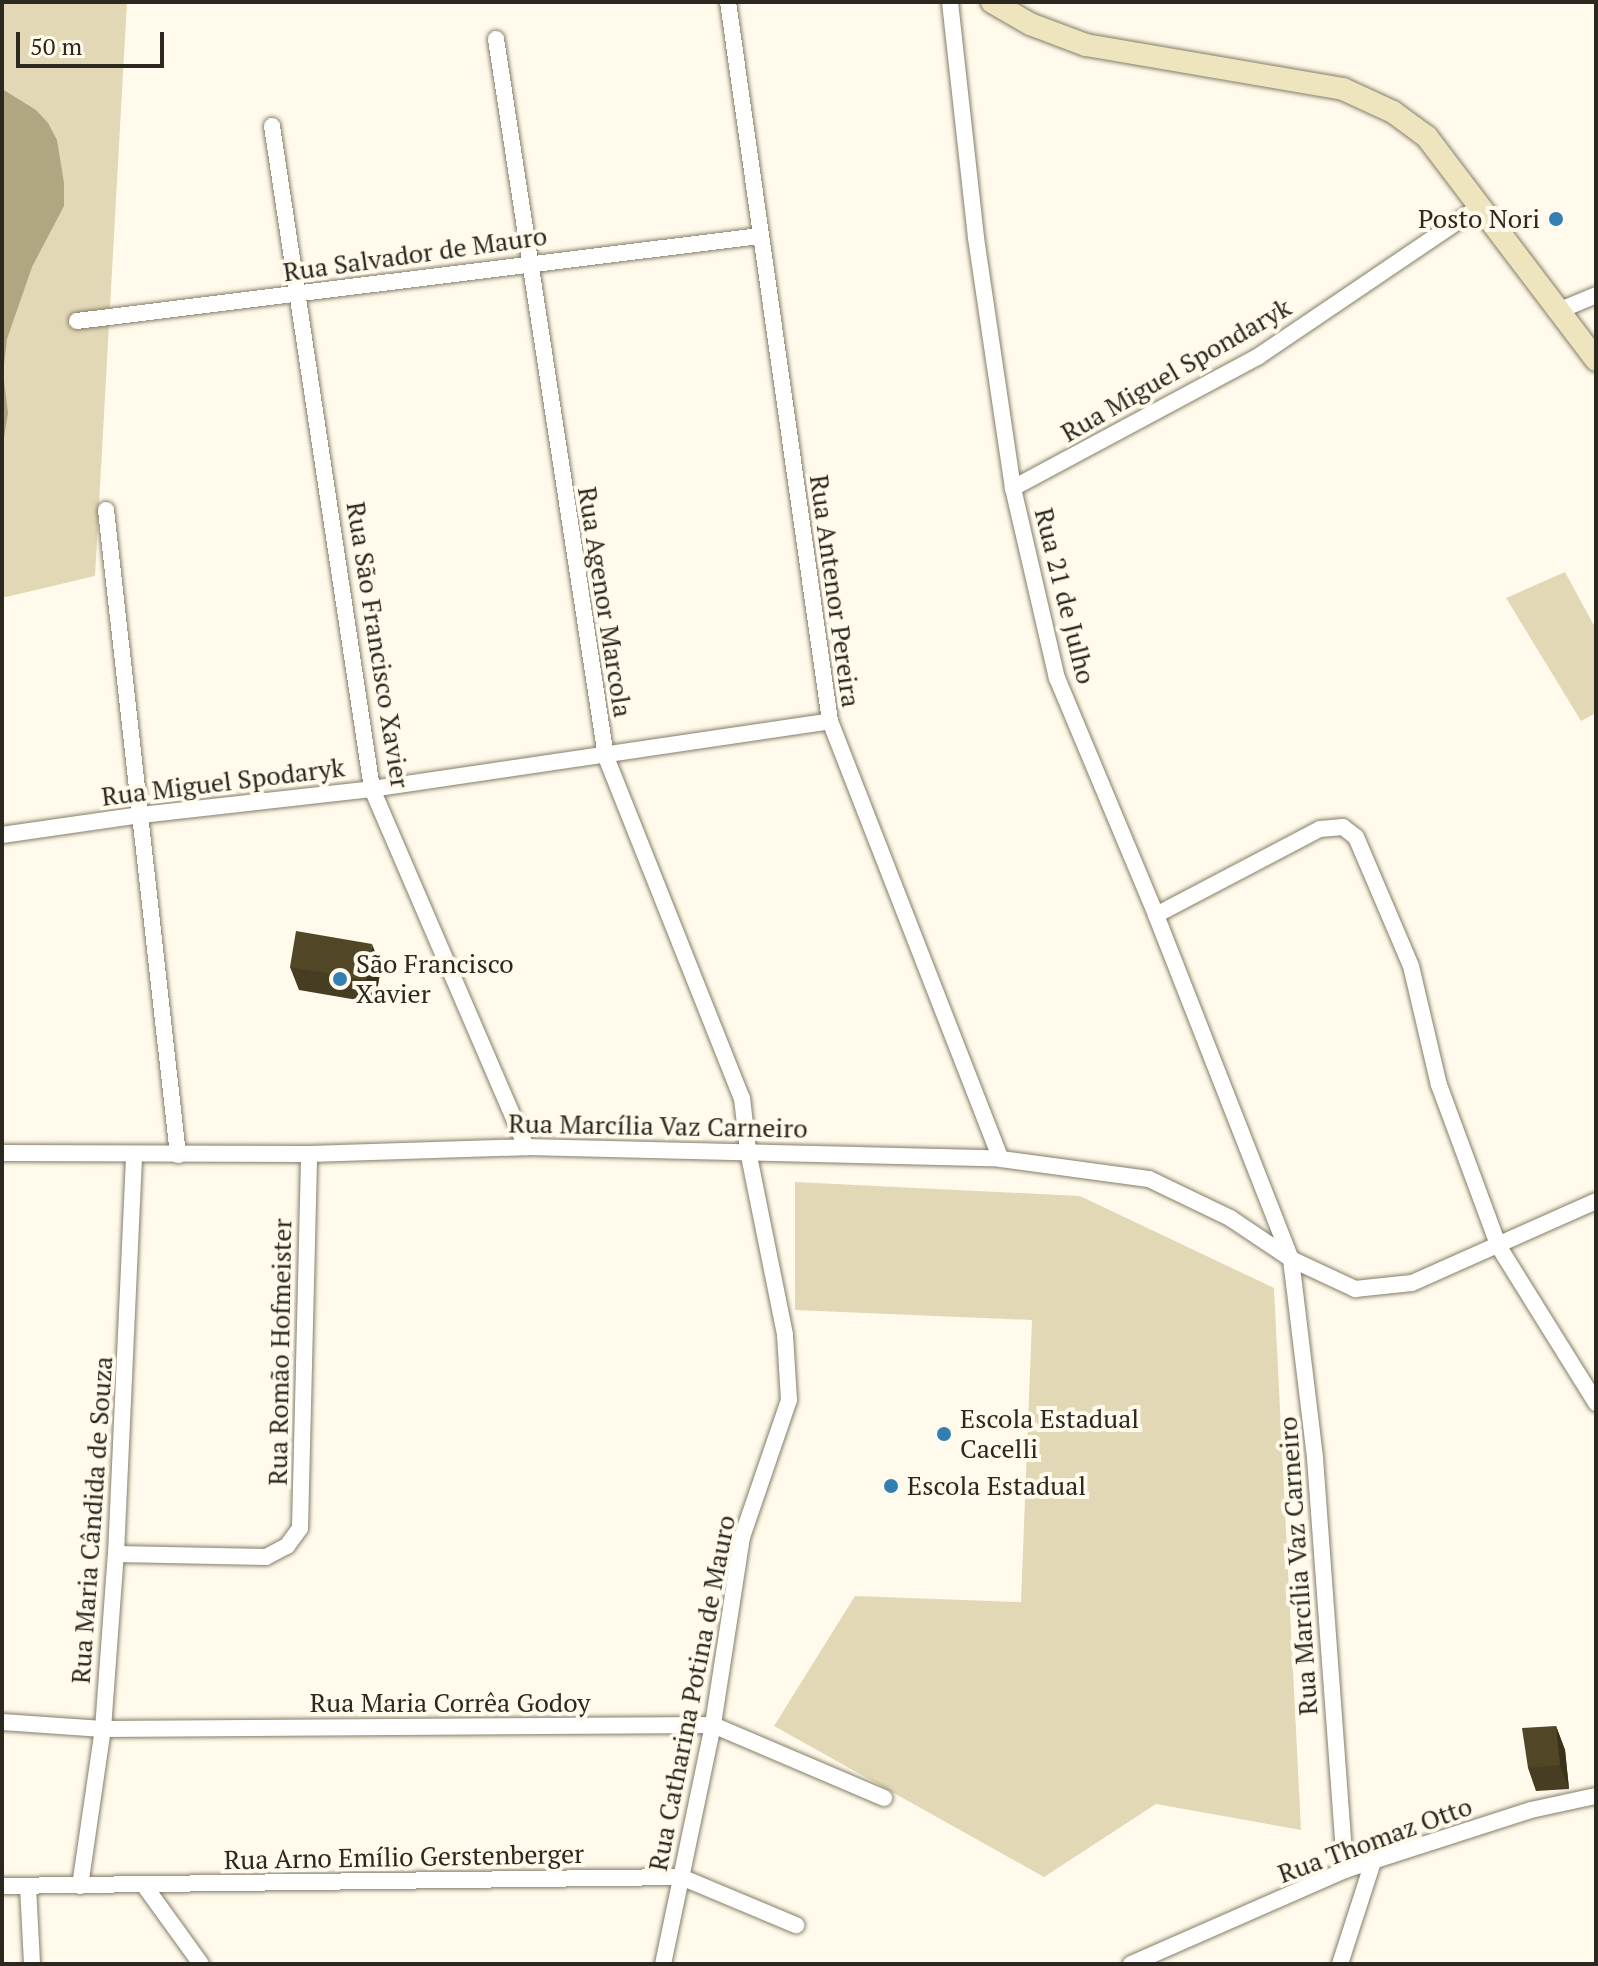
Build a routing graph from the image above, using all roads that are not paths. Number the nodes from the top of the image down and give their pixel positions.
1 (728, 2) edge
2 (950, 2) edge
3 (992, 2) edge
4 (496, 39) dead end
5 (272, 126) dead end
6 (1479, 207) junction
7 (759, 236) junction
8 (527, 263) junction
9 (300, 294) junction
10 (1596, 295) edge
11 (1558, 311) junction
12 (77, 321) dead end
13 (1596, 360) edge
14 (1013, 488) junction
15 (106, 510) dead end
16 (830, 721) junction
17 (606, 757) junction
18 (372, 789) junction
19 (141, 815) junction
20 (2, 835) edge
21 (1156, 915) junction
22 (526, 1147) junction
23 (748, 1151) junction
24 (2, 1153) edge
25 (309, 1154) junction
26 (134, 1155) junction
27 (178, 1155) junction
28 (1001, 1159) junction
29 (1596, 1201) edge
30 (1499, 1247) junction
31 (1291, 1259) junction
32 (1596, 1403) edge
33 (116, 1554) junction
34 (2, 1722) edge
35 (713, 1725) junction
36 (103, 1729) junction
37 (1596, 1796) edge
38 (884, 1798) dead end
39 (1373, 1862) junction
40 (1345, 1870) junction
41 (681, 1877) junction
42 (144, 1885) junction
43 (2, 1886) edge
44 (80, 1886) junction
45 (28, 1887) junction
46 (796, 1925) dead end
47 (32, 1964) edge
48 (201, 1964) edge
49 (663, 1964) edge
50 (1131, 1964) edge
51 (1340, 1964) edge

1 - 7 street, Rua Antenor Pereira
2 - 14 street, Rua 21 de Julho
3 - 6 main road
4 - 8 street, Rua Agenor Marcola
5 - 9 street, Rua São Francisco Xavier
6 - 11 main road
6 - 14 street, Rua Miguel Spondaryk
7 - 8 street, Rua Salvador de Mauro
7 - 16 street, Rua Antenor Pereira
8 - 9 street, Rua Salvador de Mauro
8 - 17 street, Rua Agenor Marcola
9 - 12 street, Rua Salvador de Mauro
9 - 18 street, Rua São Francisco Xavier
10 - 11 street
11 - 13 main road
14 - 21 street, Rua 21 de Julho
15 - 19 street
16 - 17 street, Rua Miguel Spodaryk
16 - 28 street, Rua Antenor Pereira
17 - 18 street, Rua Miguel Spodaryk
17 - 23 street, Rua Agenor Marcola
18 - 19 street, Rua Miguel Spodaryk
18 - 22 street, Rua São Francisco Xavier
19 - 20 street, Rua Miguel Spodaryk
19 - 27 street
21 - 30 street
21 - 31 street, Rua 21 de Julho
22 - 23 street, Rua Marcília Vaz Carneiro
22 - 25 street, Rua Marcília Vaz Carneiro
23 - 28 street, Rua Marcília Vaz Carneiro
23 - 35 street, Rua Catharina Potina de Mauro
24 - 26 street, Rua Marcília Vaz Carneiro
25 - 27 street, Rua Marcília Vaz Carneiro
25 - 33 street, Rua Romão Hofmeister
26 - 27 street, Rua Marcília Vaz Carneiro
26 - 33 street, Rua Maria Cândida de Souza
28 - 31 street, Rua Marcília Vaz Carneiro
29 - 30 street, Rua Marcília Vaz Carneiro
30 - 31 street, Rua Marcília Vaz Carneiro
30 - 32 street
31 - 40 street, Rua Marcília Vaz Carneiro
33 - 36 street, Rua Maria Cândida de Souza
34 - 36 street, Rua Maria Corrêa Godoy
35 - 36 street, Rua Maria Corrêa Godoy
35 - 38 street, Rua Maria Corrêa Godoy
35 - 41 street, Rua Catharina Potina de Mauro
36 - 44 street, Rua Maria Cândida de Souza
37 - 39 street, Rua Thomaz Otto
39 - 40 street, Rua Thomaz Otto
39 - 51 street
40 - 50 street, Rua Thomaz Otto
41 - 42 street, Rua Arno Emílio Gerstenberger
41 - 46 street, Rua Arno Emílio Gerstenberger
41 - 49 street, Rua Catharina Potina de Mauro
42 - 44 street, Rua Arno Emílio Gerstenberger
42 - 48 street
43 - 45 street, Rua Arno Emílio Gerstenberger
44 - 45 street, Rua Arno Emílio Gerstenberger
45 - 47 street

